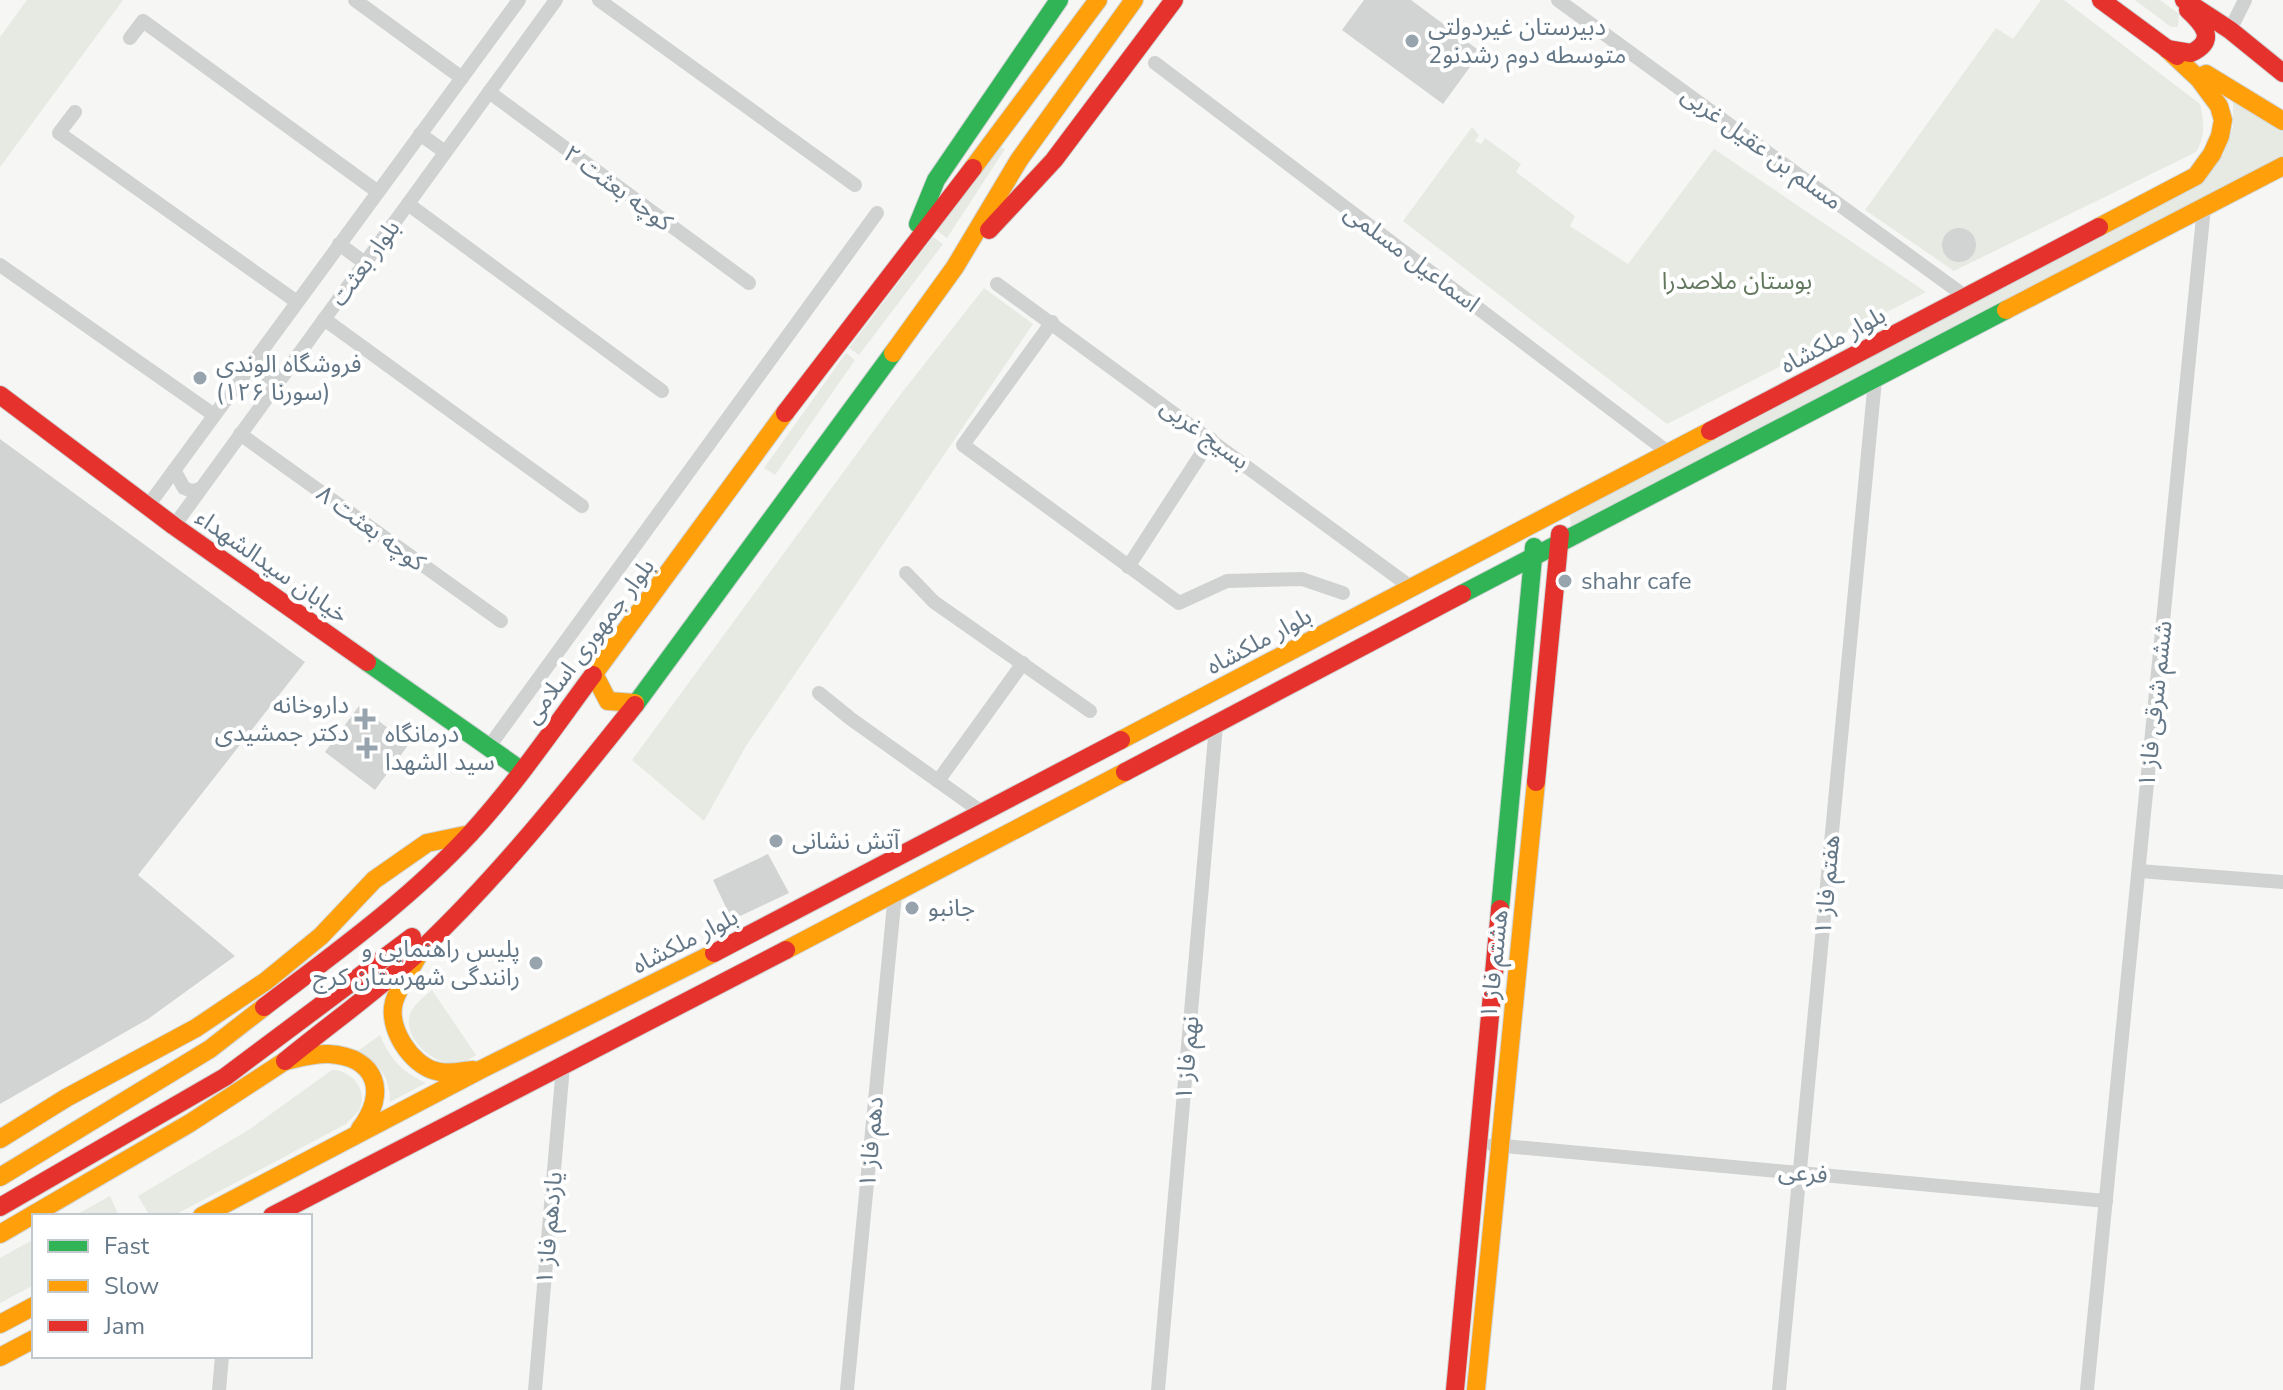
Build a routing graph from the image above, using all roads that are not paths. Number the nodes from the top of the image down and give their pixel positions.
1 (355, 0) edge
2 (519, 0) edge
3 (556, 0) edge
4 (599, 0) edge
5 (1059, 0) edge
6 (1098, 0) edge
7 (1134, 0) edge
8 (1174, 0) edge
9 (1558, 0) edge
10 (2101, 0) edge
11 (2177, 0) edge
12 (2184, 0) edge
13 (2245, 0) edge
14 (2230, 30) junction
15 (130, 38) dead end
16 (2167, 49) junction
17 (1155, 63) dead end
18 (2283, 73) edge
19 (462, 78) junction
20 (489, 92) junction
21 (75, 112) dead end
22 (2283, 121) edge
23 (420, 134) junction
24 (445, 152) junction
25 (2283, 166) edge
26 (855, 185) dead end
27 (378, 192) junction
28 (408, 204) junction
29 (2204, 207) junction
30 (877, 213) dead end
31 (339, 244) junction
32 (907, 250) junction
33 (365, 263) junction
34 (0, 265) edge
35 (955, 267) junction
36 (749, 283) dead end
37 (997, 284) dead end
38 (1966, 297) junction
39 (297, 302) junction
40 (324, 319) junction
41 (1052, 322) junction
42 (251, 365) junction
43 (1875, 380) junction
44 (278, 383) junction
45 (662, 391) dead end
46 (0, 395) edge
47 (214, 415) junction
48 (240, 434) junction
49 (1211, 439) junction
50 (1669, 453) junction
51 (174, 470) junction
52 (200, 489) junction
53 (148, 506) junction
54 (582, 506) dead end
55 (1562, 509) junction
56 (1535, 523) junction
57 (174, 526) junction
58 (1560, 542) junction
59 (1533, 557) junction
60 (1128, 567) junction
61 (906, 573) dead end
62 (1412, 588) junction
63 (1343, 593) dead end
64 (501, 621) dead end
65 (1023, 663) junction
66 (594, 674) junction
67 (819, 693) dead end
68 (635, 703) junction
69 (1090, 711) dead end
70 (1216, 725) junction
71 (488, 748) junction
72 (521, 770) junction
73 (938, 781) junction
74 (983, 813) junction
75 (470, 834) junction
76 (2139, 871) junction
77 (494, 874) junction
78 (2283, 882) edge
79 (895, 894) junction
80 (773, 922) junction
81 (421, 950) junction
82 (786, 951) junction
83 (682, 970) junction
84 (704, 993) junction
85 (285, 1061) junction
86 (563, 1066) junction
87 (482, 1069) junction
88 (352, 1137) junction
89 (0, 1139) edge
90 (1479, 1144) junction
91 (1500, 1145) junction
92 (1799, 1173) junction
93 (0, 1177) edge
94 (2106, 1201) junction
95 (0, 1207) edge
96 (232, 1208) edge
97 (34, 1214) edge
98 (210, 1214) edge
99 (276, 1214) edge
100 (32, 1215) edge
101 (0, 1234) edge
102 (32, 1307) edge
103 (0, 1324) edge
104 (32, 1340) edge
105 (0, 1357) edge
106 (222, 1358) edge
107 (219, 1390) edge
108 (535, 1390) edge
109 (847, 1390) edge
110 (1158, 1390) edge
111 (1455, 1390) edge
112 (1476, 1390) edge
113 (1779, 1390) edge
114 (2087, 1390) edge

1 - 19 street
2 - 19 street, بلوار بعثت
3 - 20 street, بلوار بعثت
4 - 26 street
5 - 32 main road
6 - 32 main road, بلوار جمهوری اسلامی
7 - 35 main road
8 - 35 main road
9 - 38 street, مسلم بن عقیل غربی
10 - 16 main road
11 - 16 main road
12 - 14 main road
13 - 14 street
14 - 18 main road
15 - 27 street
16 - 22 main road
16 - 38 main road, بلوار ملکشاه
17 - 50 street, اسماعیل مسلمی
19 - 23 street, بلوار بعثت
20 - 24 street, بلوار بعثت
20 - 36 street, کوچه بعثت ۲
21 - 39 street
23 - 24 street
23 - 27 street, بلوار بعثت
24 - 28 street, بلوار بعثت
25 - 29 main road
27 - 31 street, بلوار بعثت
28 - 33 street, بلوار بعثت
28 - 45 street
29 - 43 main road
29 - 76 street, ششم شرقی فاز ۱
30 - 71 street
31 - 33 street
31 - 39 street, بلوار بعثت
32 - 66 main road, بلوار جمهوری اسلامی
33 - 40 street, بلوار بعثت
34 - 47 street
35 - 68 main road
37 - 41 street, بسیج غربی
38 - 50 main road, بلوار ملکشاه
39 - 42 street, بلوار بعثت
40 - 44 street, بلوار بعثت
40 - 54 street
41 - 49 street, بسیج غربی
41 - 60 street
42 - 44 street
42 - 47 street, بلوار بعثت
43 - 58 main road
43 - 92 street, هفتم فاز ۱
44 - 48 street, بلوار بعثت
46 - 53 main road, خیابان سیدالشهداء
47 - 51 street, بلوار بعثت
48 - 52 street, بلوار بعثت
48 - 64 street, کوچه بعثت ۸
49 - 60 street
49 - 62 street, بسیج غربی
50 - 55 main road, بلوار ملکشاه
51 - 52 street
51 - 53 street, بلوار بعثت
52 - 57 street, بلوار بعثت
53 - 57 main road, خیابان سیدالشهداء
55 - 56 main road, بلوار ملکشاه
55 - 58 main road, هشتم فاز ۱
56 - 59 main road, هشتم فاز ۱
56 - 62 main road, بلوار ملکشاه
57 - 71 main road, خیابان سیدالشهداء
58 - 59 main road
58 - 91 main road, هشتم فاز ۱
59 - 70 main road
59 - 90 main road, هشتم فاز ۱
60 - 63 street
61 - 65 street
62 - 74 main road, بلوار ملکشاه
65 - 69 street
65 - 73 street
66 - 68 main road
66 - 72 main road, بلوار جمهوری اسلامی
67 - 73 street
68 - 77 main road
70 - 79 main road
70 - 110 street, نهم فاز ۱
71 - 72 main road, خیابان سیدالشهداء
72 - 75 main road, بلوار جمهوری اسلامی
73 - 74 street
74 - 80 main road, بلوار ملکشاه
75 - 89 main road
75 - 93 main road, بلوار جمهوری اسلامی
76 - 78 street
76 - 94 street, ششم شرقی فاز ۱
77 - 81 main road
77 - 95 main road
79 - 82 main road
79 - 109 street, دهم فاز ۱
80 - 82 main road
80 - 83 main road, بلوار ملکشاه
81 - 85 main road
81 - 87 main road
82 - 84 main road
83 - 84 main road
83 - 87 main road, بلوار ملکشاه
84 - 86 main road
85 - 88 main road
85 - 97 main road
86 - 99 main road
86 - 108 street, یازدهم فاز ۱
87 - 88 main road, بلوار ملکشاه
88 - 96 main road, بلوار ملکشاه
90 - 91 street, فرعی
90 - 111 main road, هشتم فاز ۱
91 - 92 street, فرعی
91 - 112 main road, هشتم فاز ۱
92 - 94 street, فرعی
92 - 113 street, هفتم فاز ۱
94 - 114 street, ششم شرقی فاز ۱
96 - 98 main road, بلوار ملکشاه
100 - 101 main road
102 - 103 main road
104 - 105 main road
106 - 107 street

